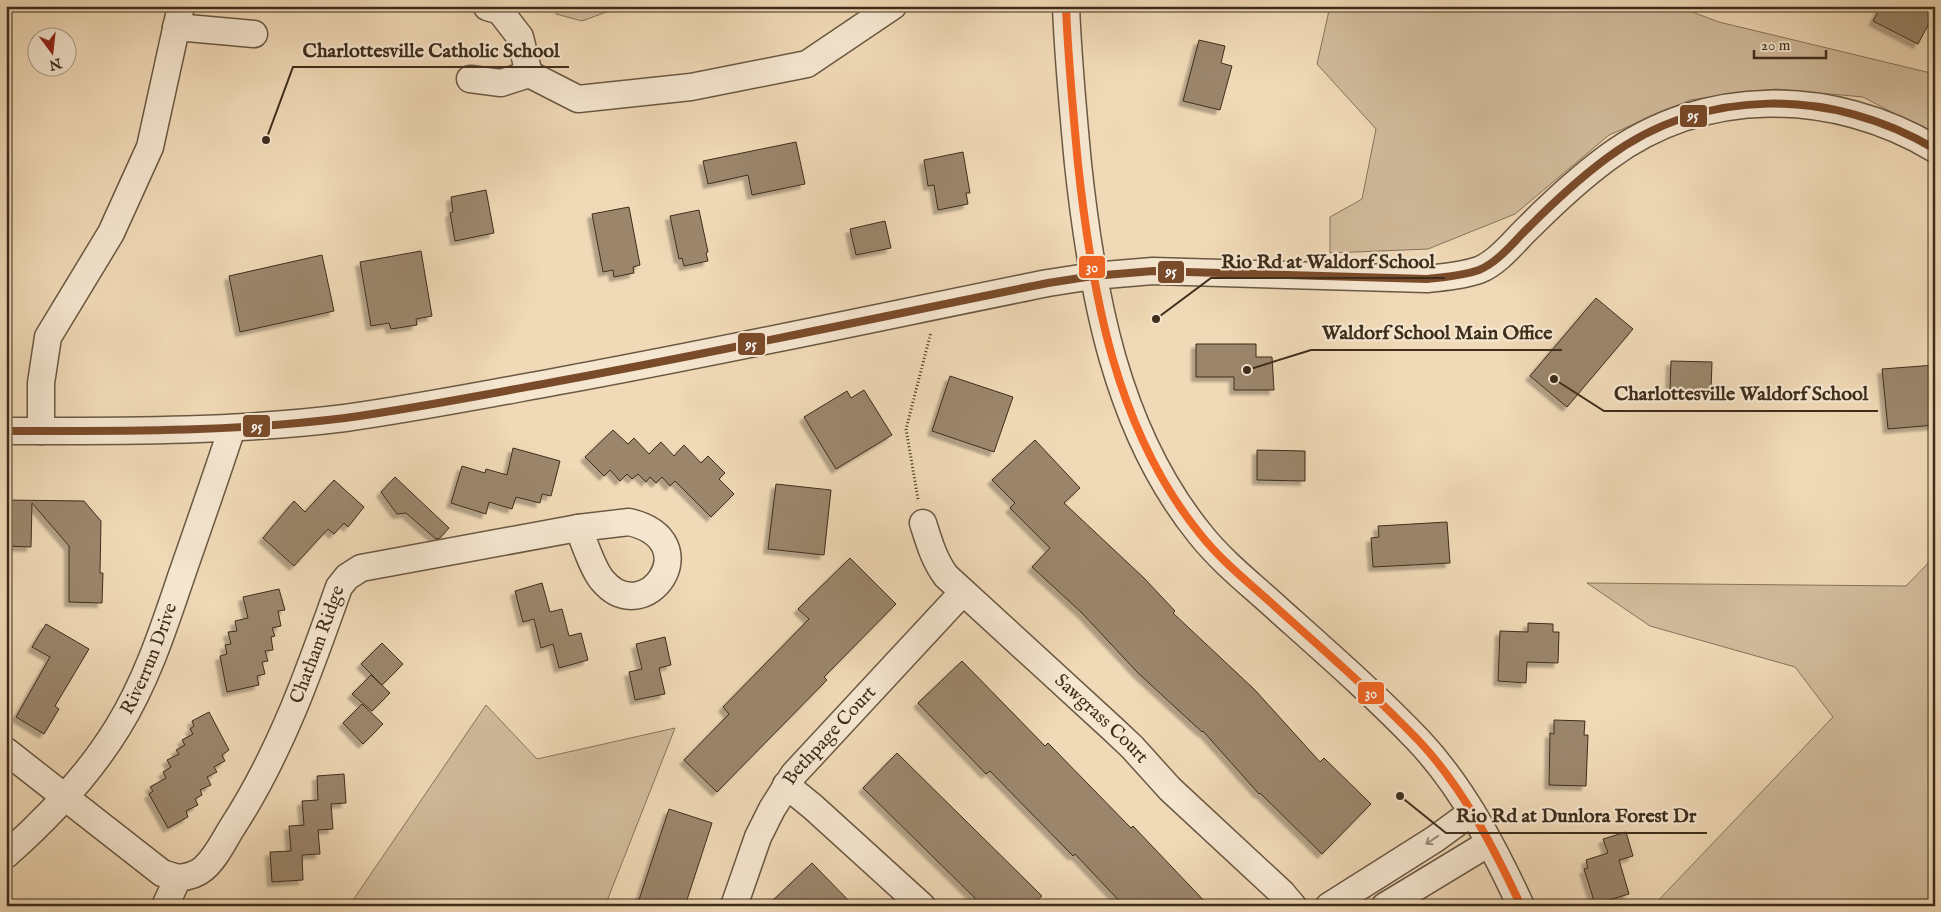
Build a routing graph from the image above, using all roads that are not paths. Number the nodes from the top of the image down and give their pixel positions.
1 (893, 6) edge
2 (1066, 6) edge
3 (487, 7) edge
4 (178, 16) edge
5 (254, 34) dead end
6 (529, 74) junction
7 (470, 78) dead end
8 (1935, 149) edge
9 (1093, 276) junction
10 (232, 428) junction
11 (6, 431) edge
12 (41, 431) junction
13 (923, 522) road end
14 (578, 528) dead end
15 (963, 592) junction
16 (6, 751) edge
17 (786, 785) junction
18 (66, 797) junction
19 (1472, 812) junction
20 (1489, 843) junction
21 (6, 855) edge
22 (178, 878) junction
23 (165, 906) edge
24 (734, 906) edge
25 (922, 906) edge
26 (1293, 906) edge
27 (1330, 906) edge
28 (1385, 906) edge
29 (1521, 906) edge

1 - 6 street
2 - 9 street
3 - 6 street
4 - 5 street
4 - 12 street
6 - 7 street
8 - 9 street
9 - 10 street
9 - 19 street
10 - 12 street
10 - 18 street, Riverrun Drive
11 - 12 street
13 - 15 street, Sawgrass Court
14 - 22 street, Chatham Ridge
15 - 17 street, Bethpage Court
15 - 26 street, Sawgrass Court
16 - 18 street
17 - 24 street, Bethpage Court
17 - 25 street
18 - 21 street, Riverrun Drive
18 - 22 street
19 - 20 street
19 -> 27 street
20 - 28 street
20 - 29 street
22 - 23 street

